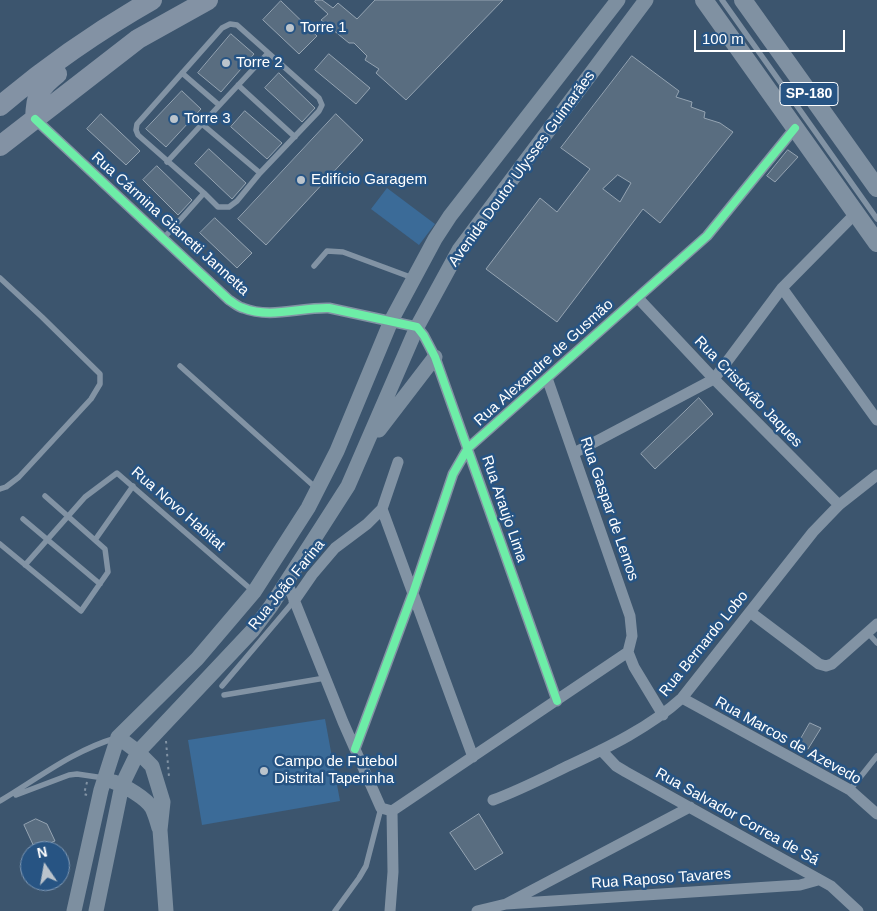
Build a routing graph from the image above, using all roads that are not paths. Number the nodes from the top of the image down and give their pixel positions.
1 (208, 0) edge
2 (618, 0) edge
3 (646, 0) edge
4 (704, 0) edge
5 (722, 0) edge
6 (743, 0) edge
7 (143, 2) edge
8 (86, 43) junction
9 (268, 53) junction
10 (182, 73) junction
11 (238, 85) junction
12 (219, 105) junction
13 (0, 106) edge
14 (35, 119) junction
15 (202, 124) junction
16 (795, 128) junction
17 (295, 137) junction
18 (0, 146) edge
19 (167, 162) junction
20 (260, 173) junction
21 (877, 188) edge
22 (204, 193) junction
23 (855, 214) junction
24 (877, 219) edge
25 (163, 239) junction
26 (877, 244) edge
27 (314, 266) dead end
28 (0, 278) edge
29 (414, 278) junction
30 (782, 288) junction
31 (638, 298) junction
32 (390, 321) junction
33 (416, 327) junction
34 (435, 357) junction
35 (180, 366) dead end
36 (547, 378) junction
37 (714, 379) junction
38 (877, 420) edge
39 (366, 447) junction
40 (468, 448) junction
41 (574, 453) junction
42 (398, 462) dead end
43 (877, 475) edge
44 (133, 486) junction
45 (0, 489) edge
46 (318, 490) junction
47 (45, 496) dead end
48 (839, 505) junction
49 (382, 509) junction
50 (68, 516) junction
51 (23, 519) dead end
52 (47, 540) junction
53 (95, 540) junction
54 (0, 544) edge
55 (25, 565) junction
56 (287, 582) junction
57 (100, 584) junction
58 (254, 592) junction
59 (413, 594) junction
60 (294, 601) junction
61 (750, 612) junction
62 (877, 624) edge
63 (868, 633) junction
64 (877, 643) edge
65 (628, 652) junction
66 (325, 678) junction
67 (222, 686) dead end
68 (224, 695) dead end
69 (682, 698) junction
70 (557, 701) junction
71 (663, 715) junction
72 (162, 735) junction
73 (118, 737) junction
74 (355, 749) junction
75 (601, 750) junction
76 (138, 752) junction
77 (877, 756) edge
78 (473, 757) junction
79 (155, 777) junction
80 (104, 778) junction
81 (122, 785) junction
82 (850, 790) junction
83 (137, 795) junction
84 (493, 800) dead end
85 (0, 801) edge
86 (690, 807) junction
87 (386, 810) junction
88 (877, 814) edge
89 (160, 830) junction
90 (818, 880) junction
91 (506, 904) junction
92 (74, 911) edge
93 (96, 911) edge
94 (166, 911) edge
95 (335, 911) edge
96 (390, 911) edge
97 (477, 911) edge
98 (858, 911) edge

1 - 14 highway
2 - 29 main road, Avenida Doutor Ulysses Guimarães
3 - 33 main road, Avenida Doutor Ulysses Guimarães
4 - 16 main road, SP-180
5 - 24 lane
6 - 21 main road, SP-180
7 - 8 highway
8 - 13 highway
8 - 14 highway
9 - 10 lane
9 - 11 lane
9 - 17 lane
10 - 12 lane
10 - 19 lane
11 - 12 lane
11 - 17 lane
12 - 15 lane
14 - 18 highway
14 - 25 street, Rua Cármina Gianetti Jannetta
15 - 19 lane
15 - 20 lane
16 - 23 main road, SP-180
16 - 31 street, Rua Alexandre de Gusmão
17 - 20 lane
19 - 22 lane
20 - 22 lane
22 - 25 lane
23 - 26 main road, SP-180
23 - 30 street
25 - 32 street, Rua Cármina Gianetti Jannetta
27 - 29 lane
28 - 45 lane
29 - 32 main road, Avenida Doutor Ulysses Guimarães
30 - 37 street
30 - 38 street
31 - 36 street, Rua Alexandre de Gusmão
31 - 37 street, Rua Cristóvão Jaques
32 - 33 street
32 - 46 main road, Avenida Doutor Ulysses Guimarães
33 - 34 street, Rua Araujo Lima
33 - 39 main road, Avenida Doutor Ulysses Guimarães
34 - 39 main road
34 - 40 street, Rua Araujo Lima
35 - 46 lane
36 - 40 street, Rua Alexandre de Gusmão
36 - 41 street, Rua Gaspar de Lemos
37 - 41 street
37 - 48 street, Rua Cristóvão Jaques
39 - 56 main road, Avenida Doutor Ulysses Guimarães
40 - 59 street, Rua Alexandre de Gusmão
40 - 70 street, Rua Araujo Lima
41 - 65 street, Rua Gaspar de Lemos
42 - 49 street
43 - 48 street, Rua Bernardo Lobo
44 - 50 lane, Rua Novo Habitat
44 - 53 lane
44 - 58 lane, Rua Novo Habitat
46 - 58 main road, Avenida Doutor Ulysses Guimarães
47 - 50 lane
48 - 61 street, Rua Bernardo Lobo
49 - 59 street
49 - 60 street, Rua João Farina
50 - 52 lane, Rua Novo Habitat
50 - 53 lane
51 - 52 lane
52 - 55 lane, Rua Novo Habitat
52 - 57 lane
53 - 57 lane
54 - 55 lane
55 - 57 lane
56 - 60 street
56 - 72 main road, Avenida Doutor Ulysses Guimarães
58 - 73 main road, Avenida Doutor Ulysses Guimarães
59 - 74 street, Rua Alexandre de Gusmão
59 - 78 street
60 - 66 street
60 - 67 lane, Rua João Farina
61 - 63 street
61 - 69 street, Rua Bernardo Lobo
62 - 63 street
63 - 64 lane
65 - 70 street
65 - 71 street
66 - 68 lane
66 - 74 street
69 - 71 street, Rua Bernardo Lobo
69 - 82 street, Rua Marcos de Azevedo
70 - 78 street
71 - 75 street, Rua Bernardo Lobo
72 - 76 main road, Avenida Doutor Ulysses Guimarães
72 - 79 main road
73 - 76 main road
73 - 80 main road, Avenida Doutor Ulysses Guimarães
73 - 85 lane
74 - 87 street
75 - 84 street, Rua Bernardo Lobo
75 - 86 street, Rua Salvador Correa de Sá
76 - 79 main road
76 - 81 main road, Avenida Doutor Ulysses Guimarães
77 - 82 lane
78 - 87 street
79 - 83 main road
79 - 89 main road
80 - 81 main road
80 - 85 lane
80 - 92 main road, Avenida Doutor Ulysses Guimarães
81 - 83 main road
81 - 93 main road, Avenida Doutor Ulysses Guimarães
82 - 88 street, Rua Marcos de Azevedo
83 - 89 main road
86 - 90 street, Rua Salvador Correa de Sá
86 - 91 street
87 - 95 lane
87 - 96 street
89 - 94 main road
90 - 91 street, Rua Raposo Tavares
90 - 98 street, Rua Salvador Correa de Sá
91 - 97 street

